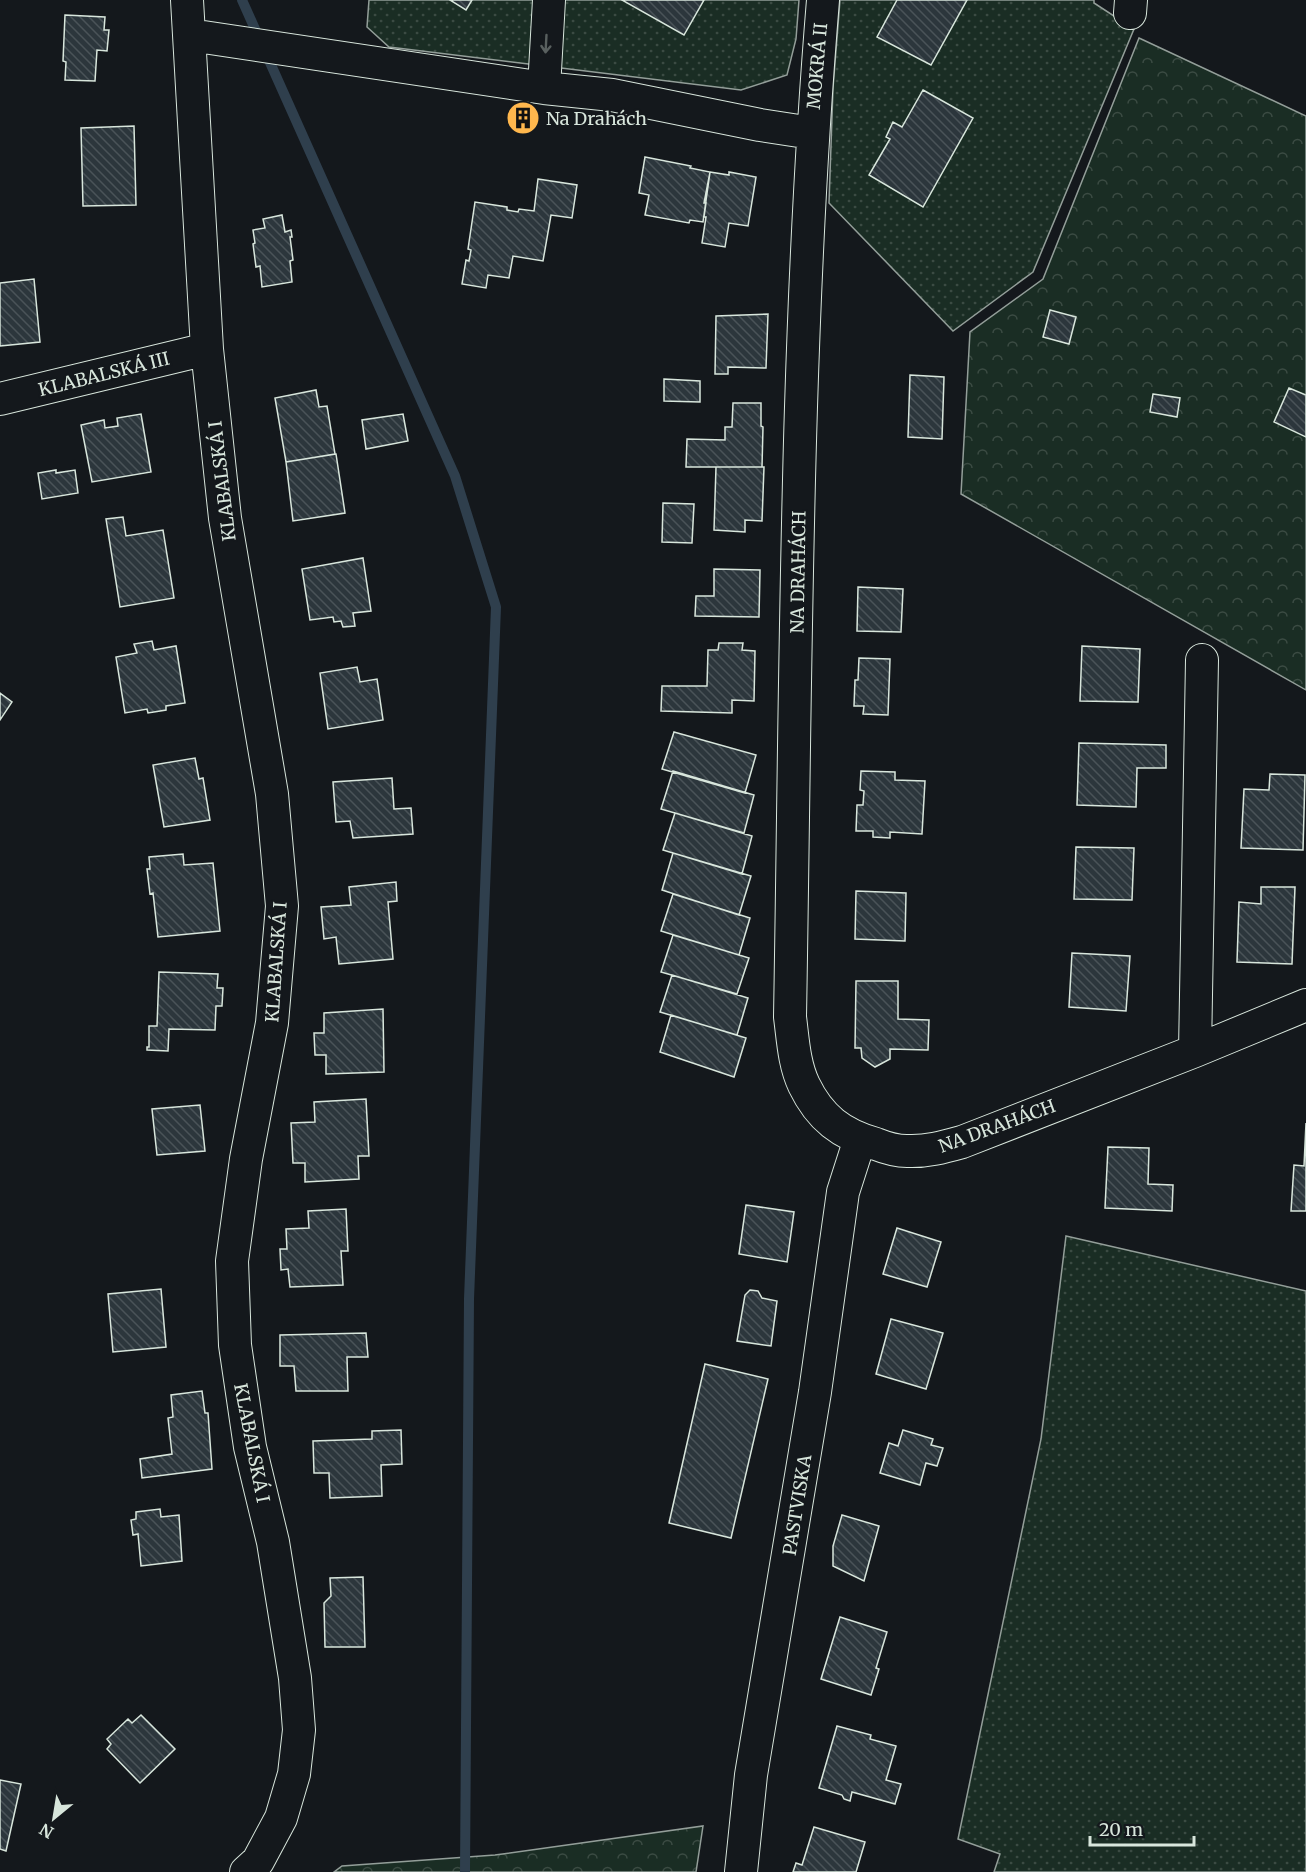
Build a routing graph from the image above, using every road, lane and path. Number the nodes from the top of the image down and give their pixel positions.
1 (187, 0) edge
2 (549, 0) edge
3 (823, 0) edge
4 (190, 35) junction
5 (544, 88) junction
6 (812, 133) junction
7 (207, 349) junction
8 (0, 399) edge
9 (1202, 660) dead end
10 (1306, 1005) edge
11 (1195, 1051) junction
12 (860, 1139) junction
13 (246, 1872) edge
14 (741, 1872) edge

1 - 4 street, KLABALSKÁ I
2 -> 5 street
3 - 6 street, MOKRÁ II
4 - 5 street
4 - 7 street, KLABALSKÁ I
5 - 6 street
6 - 12 street, NA DRAHÁCH
7 - 8 street, KLABALSKÁ III
7 - 13 street, KLABALSKÁ I
9 - 11 street
10 - 11 street, NA DRAHÁCH
11 - 12 street, NA DRAHÁCH
12 - 14 street, PASTVISKA

